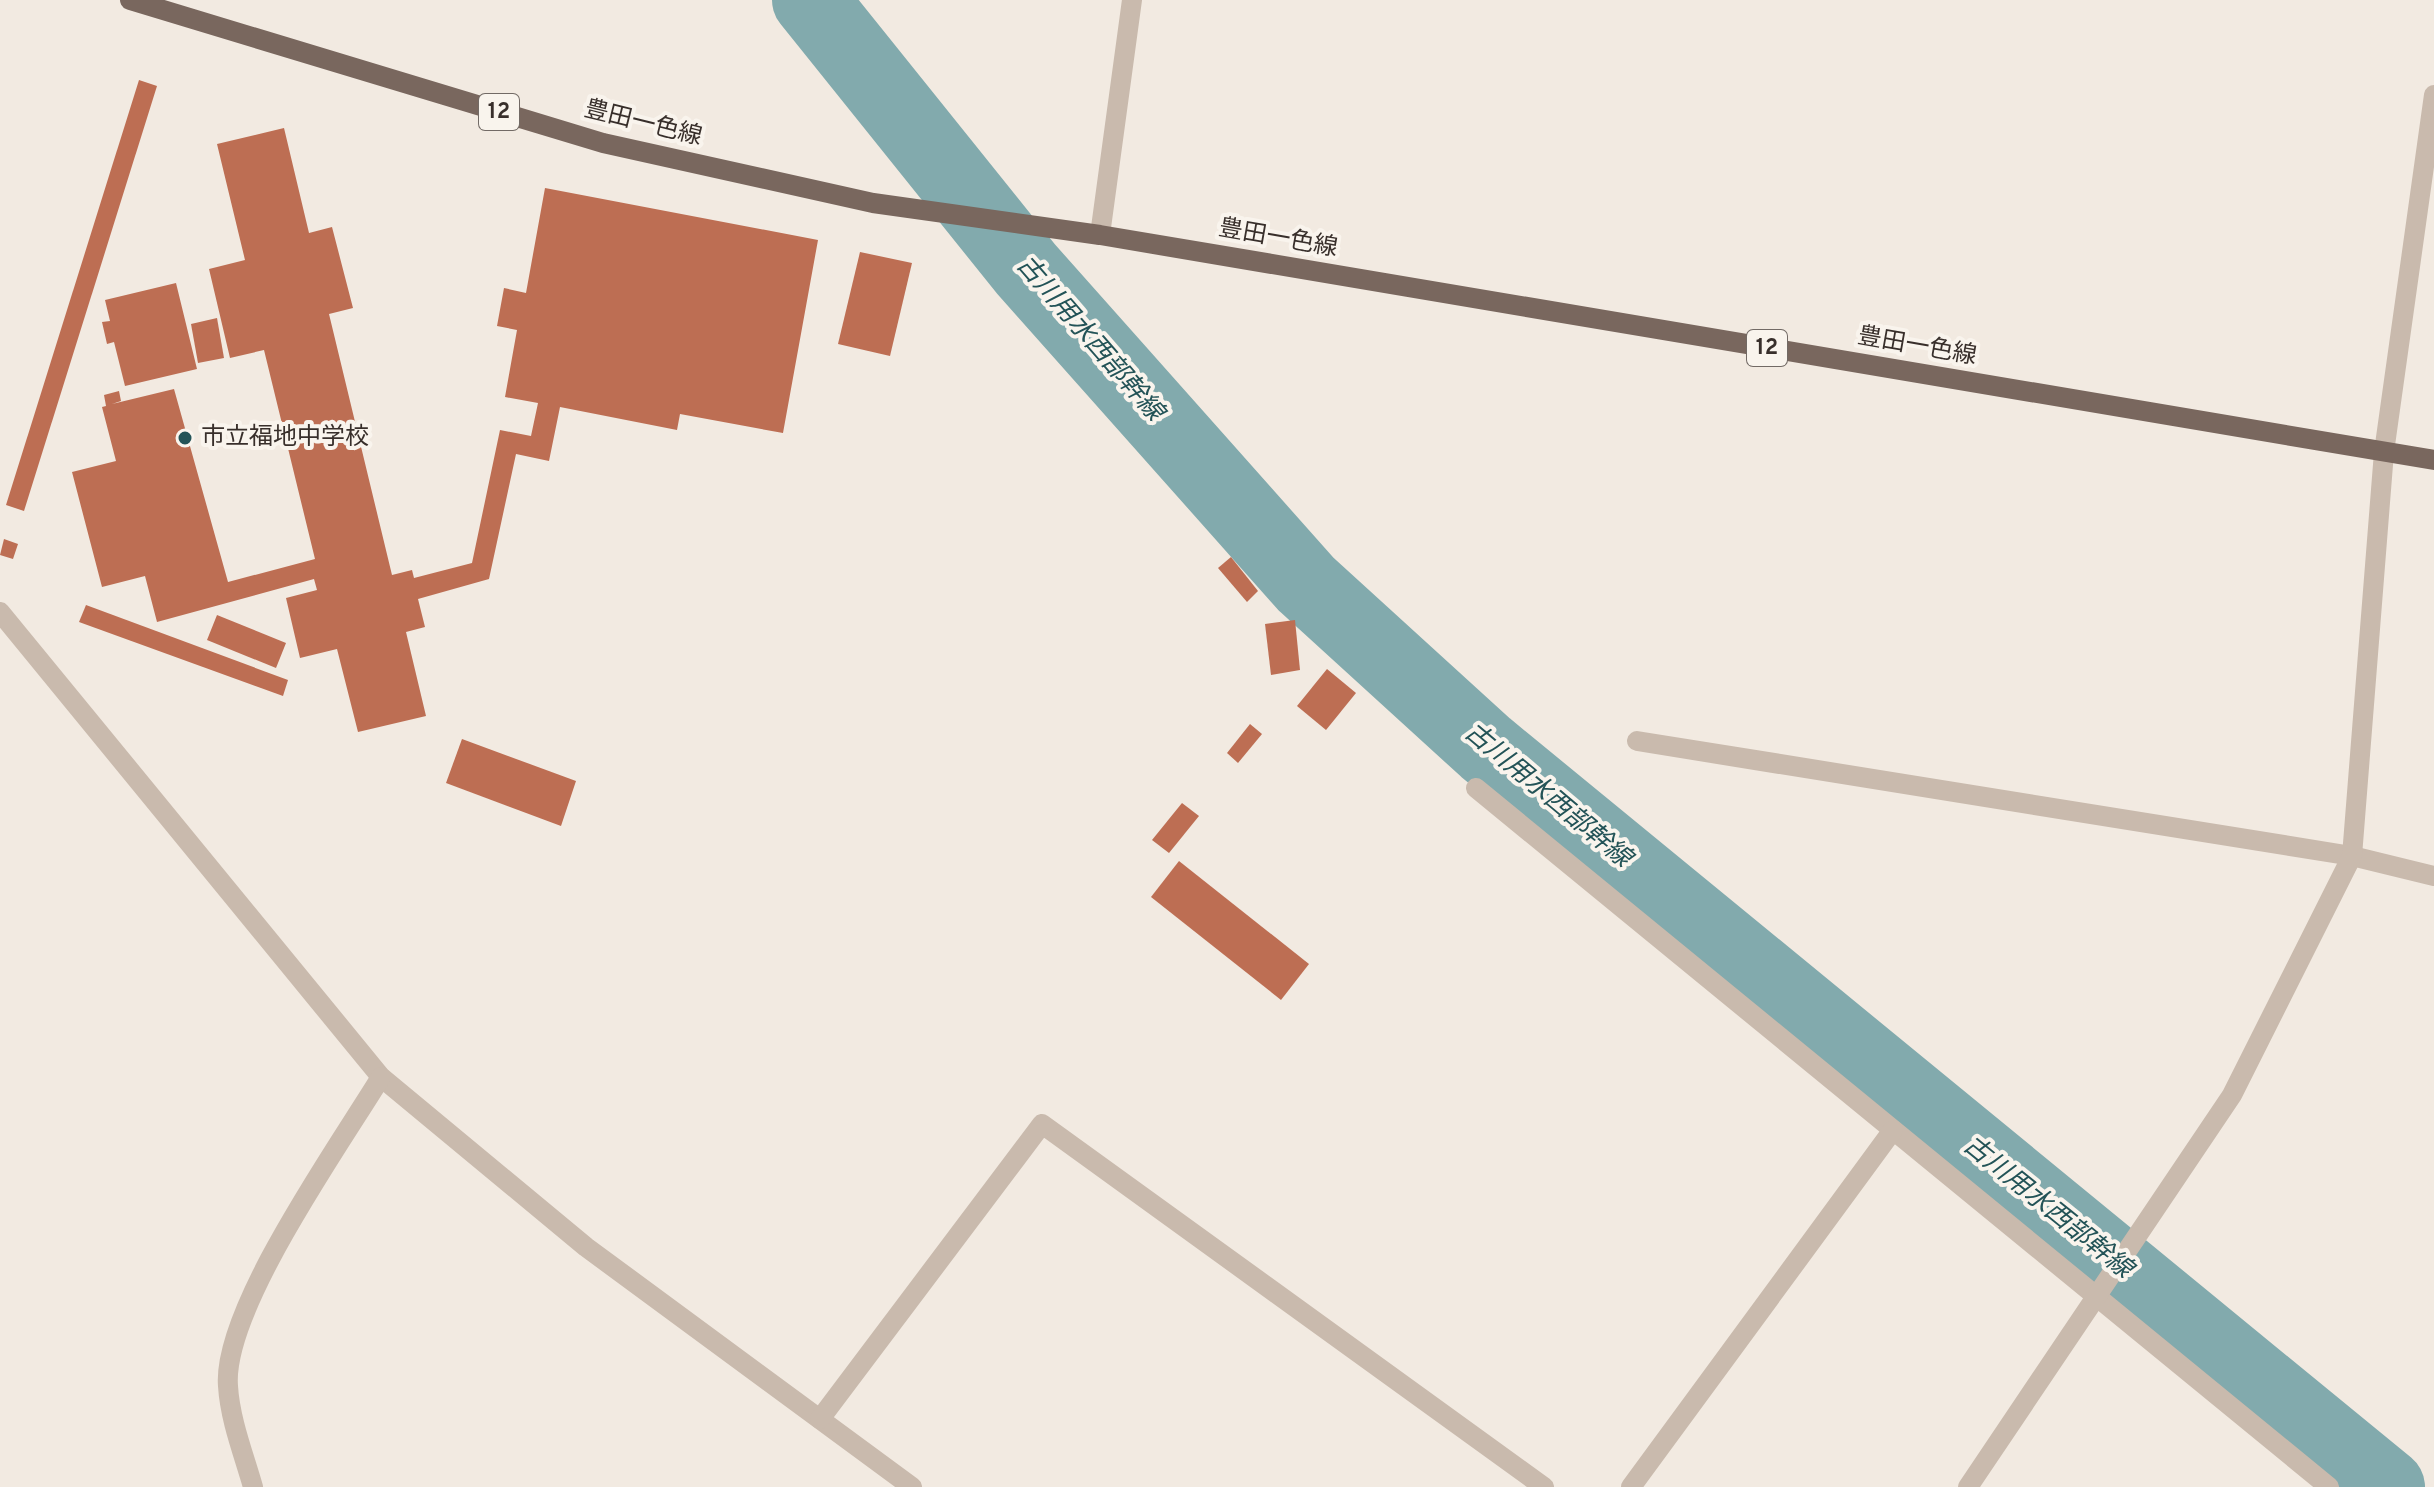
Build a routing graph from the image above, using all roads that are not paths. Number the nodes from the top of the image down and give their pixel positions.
1 (130, 0) edge
2 (1132, 0) edge
3 (2434, 95) edge
4 (1100, 235) junction
5 (2384, 452) junction
6 (2434, 460) edge
7 (0, 612) edge
8 (1637, 741) dead end
9 (1476, 788) dead end
10 (2352, 856) junction
11 (2434, 876) edge
12 (381, 1077) junction
13 (1893, 1130) junction
14 (2096, 1299) junction
15 (820, 1419) junction
16 (253, 1487) edge
17 (912, 1487) edge
18 (1544, 1487) edge
19 (1631, 1487) edge
20 (1968, 1487) edge
21 (2329, 1487) edge

1 - 4 main road, 豊田一色線 / 12
2 - 4 street
3 - 5 street
4 - 5 main road, 豊田一色線 / 12
5 - 6 main road, 豊田一色線 / 12
5 - 10 street
7 - 12 street
8 - 10 street
9 - 13 street
10 - 11 street
10 - 14 street
12 - 15 street
12 - 16 street
13 - 14 street
13 - 19 street
14 - 20 street
14 - 21 street
15 - 17 street
15 - 18 street

